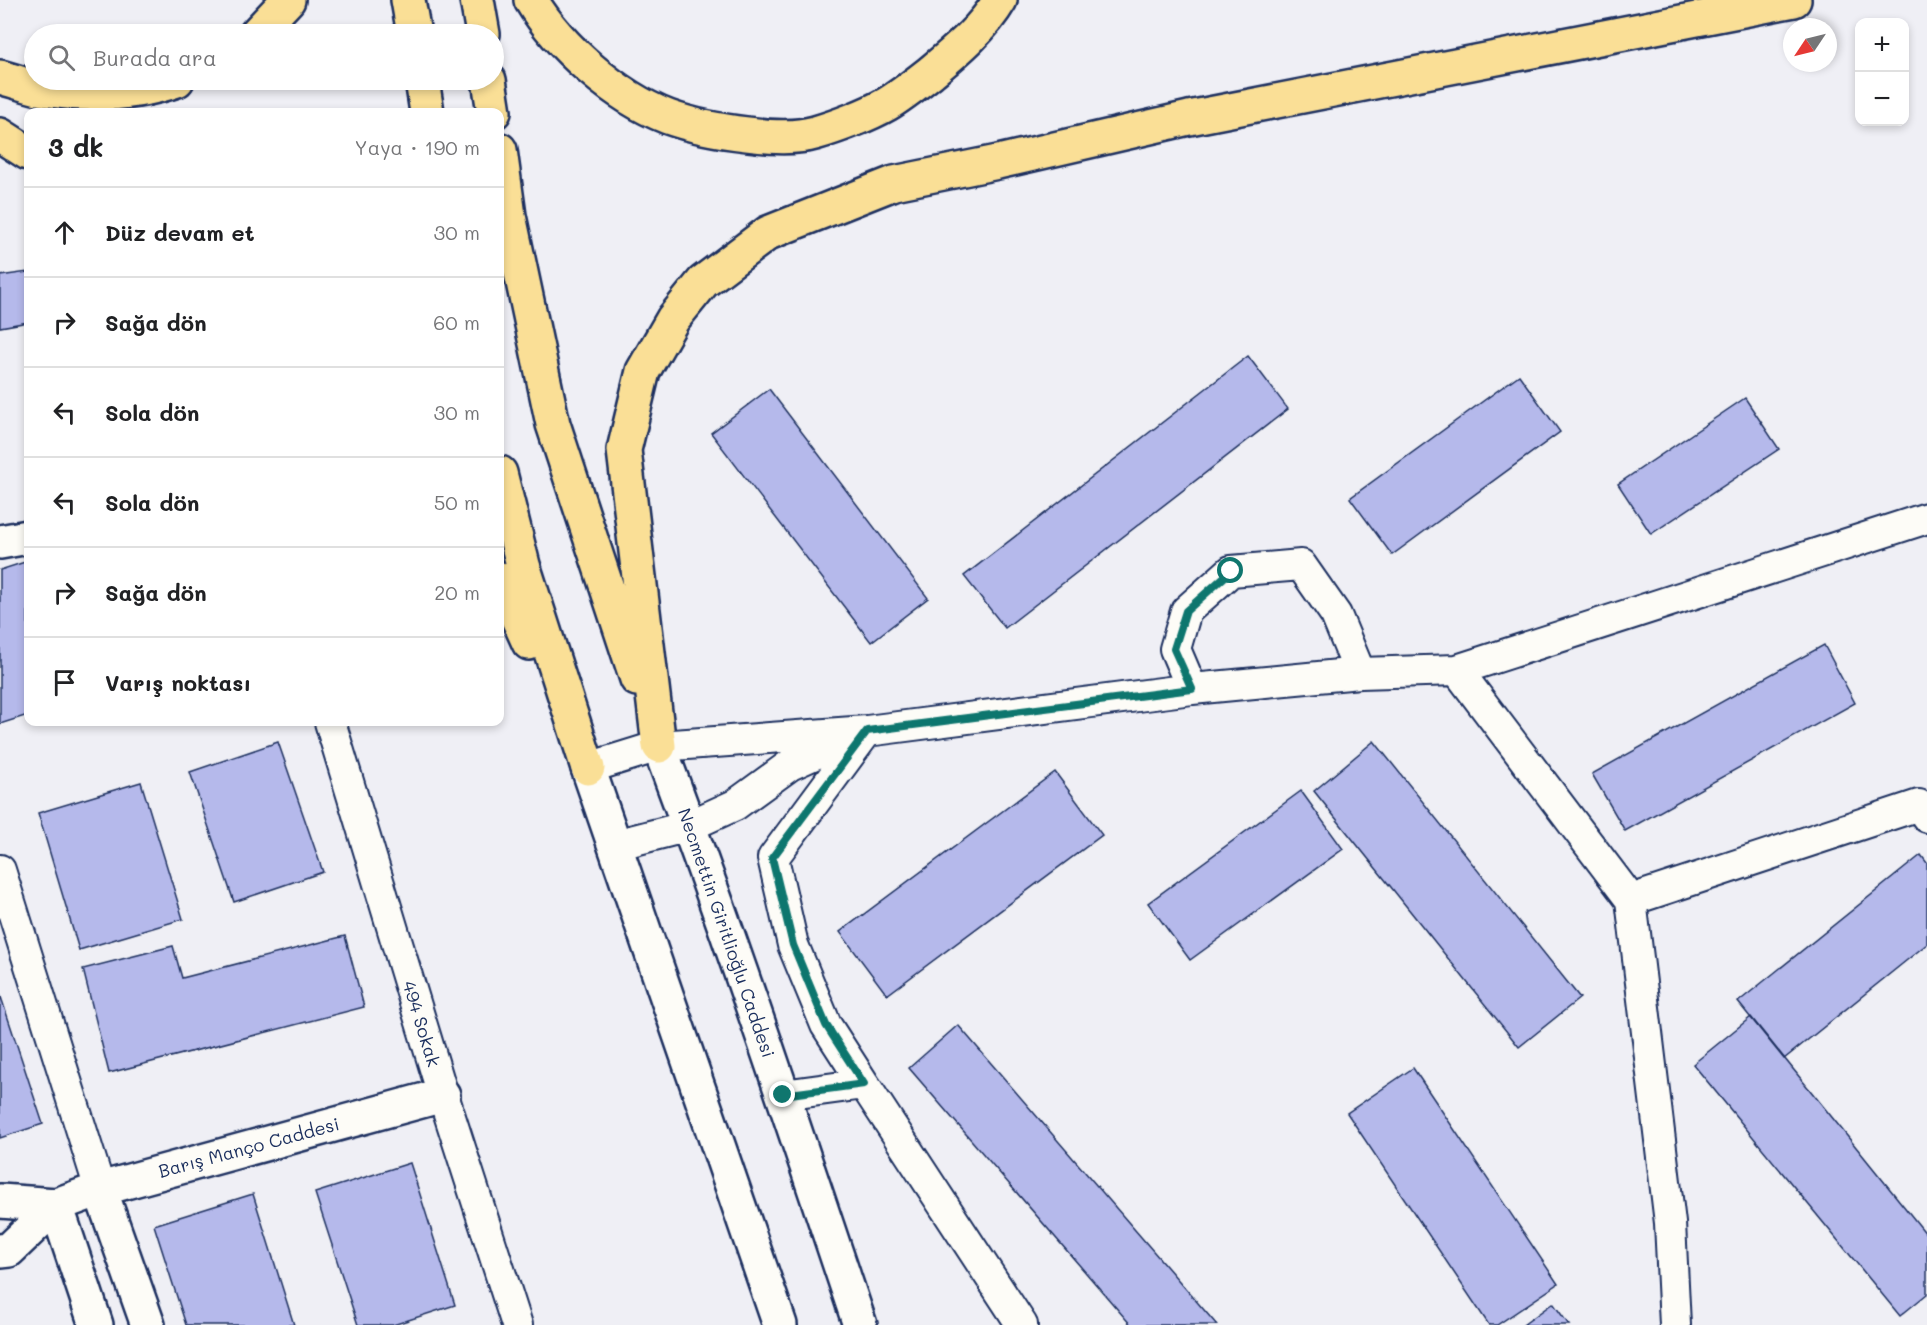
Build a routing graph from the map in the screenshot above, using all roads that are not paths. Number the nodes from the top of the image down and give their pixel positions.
1 (288, 0) edge
2 (408, 0) edge
3 (477, 0) edge
4 (531, 0) edge
5 (1000, 0) edge
6 (1794, 0) edge
7 (265, 24) edge
8 (412, 24) edge
9 (481, 24) edge
10 (0, 76) edge
11 (24, 83) edge
12 (47, 90) edge
13 (128, 90) edge
14 (424, 90) edge
15 (491, 90) edge
16 (426, 108) edge
17 (493, 108) edge
18 (0, 135) edge
19 (24, 150) edge
20 (504, 179) edge
21 (504, 489) edge
22 (1927, 518) edge
23 (24, 538) edge
24 (0, 542) edge
25 (504, 588) edge
26 (1457, 670) junction
27 (1360, 673) junction
28 (1192, 689) junction
29 (331, 726) edge
30 (867, 731) junction
31 (659, 746) junction
32 (588, 768) junction
33 (1927, 817) edge
34 (689, 826) junction
35 (615, 845) junction
36 (0, 870) edge
37 (1631, 900) junction
38 (864, 1084) junction
39 (443, 1095) junction
40 (783, 1095) junction
41 (100, 1189) junction
42 (0, 1201) edge
43 (56, 1205) junction
44 (0, 1251) edge
45 (96, 1325) edge
46 (148, 1325) edge
47 (517, 1325) edge
48 (780, 1325) edge
49 (860, 1325) edge
50 (1022, 1325) edge
51 (1675, 1325) edge

1 - 7 highway
2 - 8 highway
3 - 9 highway
4 - 5 highway
6 - 31 highway
10 - 11 highway
12 - 13 highway
14 - 16 highway
15 - 17 highway
18 - 19 highway
20 - 31 highway
21 - 32 highway
22 - 26 street
23 - 24 street
25 - 32 highway
26 - 27 street
26 - 37 street
27 - 28 street
27 - 28 street
28 - 30 street
29 - 39 street, 494 Sokak
30 - 31 street
30 - 34 street
30 - 38 street
31 - 32 street
31 - 34 street, Necmettin Giritlioğlu Caddesi
32 - 35 street
33 - 37 street
34 - 35 street
34 - 40 street, Necmettin Giritlioğlu Caddesi
35 - 48 street
36 - 41 street
37 - 51 street
38 - 40 street
38 - 50 street
39 - 41 street, Barış Manço Caddesi
39 - 47 street, 494 Sokak
40 - 49 street, Necmettin Giritlioğlu Caddesi
41 - 43 street, Barış Manço Caddesi
41 - 46 street
42 - 43 street, Barış Manço Caddesi
43 - 44 street, Barış Manço Caddesi
43 - 45 street

